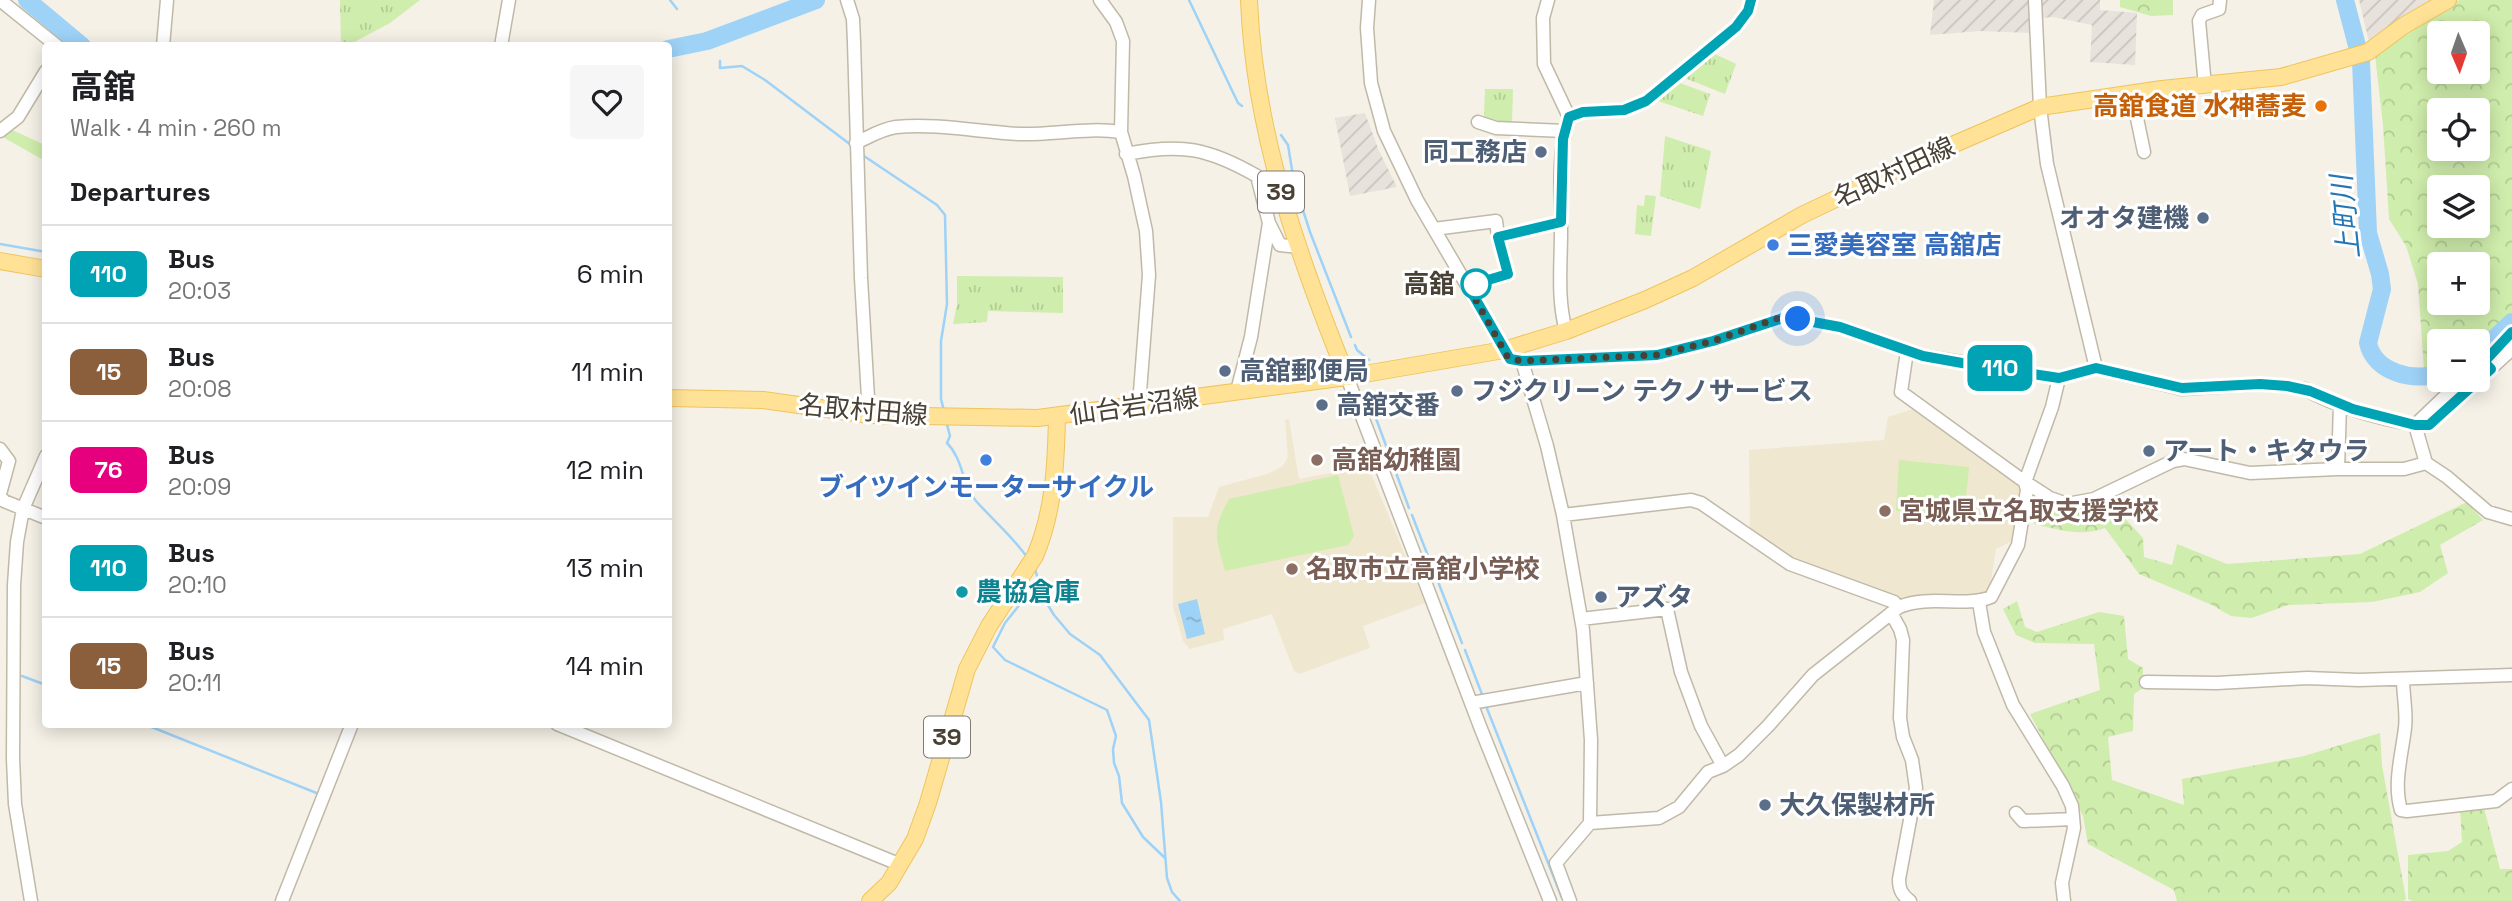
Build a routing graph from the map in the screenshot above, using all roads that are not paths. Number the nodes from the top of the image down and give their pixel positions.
1 (1, 0) edge
2 (167, 0) edge
3 (509, 0) edge
4 (847, 0) edge
5 (1100, 0) edge
6 (1249, 0) edge
7 (1369, 0) edge
8 (1548, 0) edge
9 (1751, 0) edge
10 (2035, 0) edge
11 (2220, 0) edge
12 (2448, 0) edge
13 (52, 42) edge
14 (163, 42) edge
15 (502, 42) edge
16 (42, 78) edge
17 (2205, 86) junction
18 (2132, 94) junction
19 (2040, 107) junction
20 (1569, 117) junction
21 (1478, 122) dead end
22 (0, 131) edge
23 (1565, 131) junction
24 (1121, 132) junction
25 (856, 148) junction
26 (2144, 152) dead end
27 (1126, 154) junction
28 (1561, 222) junction
29 (1269, 223) junction
30 (1434, 229) junction
31 (1498, 237) junction
32 (1299, 247) junction
33 (0, 261) edge
34 (42, 268) edge
35 (1468, 286) junction
36 (1566, 331) junction
37 (2512, 332) edge
38 (2512, 349) edge
39 (1504, 350) junction
40 (1907, 351) junction
41 (2490, 360) edge
42 (1522, 361) junction
43 (2490, 363) edge
44 (2096, 368) junction
45 (1348, 377) junction
46 (2059, 378) junction
47 (1237, 391) junction
48 (2449, 392) edge
49 (2460, 392) edge
50 (672, 398) edge
51 (2340, 404) junction
52 (1139, 405) junction
53 (869, 415) junction
54 (1058, 416) junction
55 (2415, 425) junction
56 (0, 449) edge
57 (2426, 463) junction
58 (42, 465) edge
59 (2338, 469) junction
60 (2025, 482) junction
61 (0, 495) edge
62 (23, 509) junction
63 (1563, 515) junction
64 (42, 517) edge
65 (2512, 519) edge
66 (0, 584) edge
67 (14, 584) junction
68 (1979, 602) junction
69 (1895, 610) junction
70 (1581, 619) junction
71 (2512, 675) edge
72 (2403, 679) junction
73 (2146, 682) dead end
74 (1587, 683) junction
75 (1471, 703) junction
76 (350, 728) edge
77 (567, 728) edge
78 (6, 760) edge
79 (1723, 766) junction
80 (2512, 789) edge
81 (2016, 813) dead end
82 (2073, 819) junction
83 (1590, 823) junction
84 (901, 865) junction
85 (1905, 899) edge
86 (31, 901) edge
87 (282, 901) edge
88 (870, 901) edge
89 (1550, 901) edge
90 (1570, 901) edge
91 (2064, 901) edge

1 - 13 street
2 - 14 street
3 - 15 street
4 - 25 street
5 - 24 street
6 - 32 main road, 39
7 - 30 street
8 - 20 street
9 - 20 street
10 - 19 street
11 - 17 street
12 - 17 main road, 名取村田線
16 - 22 street
17 - 18 main road, 名取村田線
18 - 19 main road, 名取村田線
18 - 26 street
19 - 36 main road, 名取村田線
19 - 44 street
20 - 23 street
21 - 23 street
23 - 28 street
24 - 25 street
24 - 27 street
25 - 53 street
27 - 29 street
27 - 52 street
28 - 31 street
28 - 36 street
29 - 32 street
29 - 47 street
30 - 31 street
30 - 35 street
31 - 35 street
32 - 45 main road, 39
33 - 34 main road
35 - 39 street
36 - 39 main road, 名取村田線
37 - 41 street
38 - 43 street
39 - 42 street
39 - 45 main road, 名取村田線
40 - 42 street
40 - 46 street
40 - 60 street
42 - 63 street
44 - 46 street
44 - 51 street
45 - 47 main road, 仙台岩沼線
45 - 75 street
46 - 60 street
47 - 52 main road, 仙台岩沼線
48 - 55 street
49 - 55 street
50 - 53 main road, 名取村田線
51 - 55 street
51 - 59 street
52 - 54 main road, 仙台岩沼線
53 - 54 main road, 名取村田線
54 - 84 main road, 仙台岩沼線 / 39
55 - 57 street
56 - 61 street
57 - 59 street
57 - 65 street
58 - 62 street
59 - 60 street
60 - 68 street
61 - 62 street
62 - 64 street
62 - 67 street
63 - 69 street
63 - 70 street
66 - 67 street
67 - 78 street
68 - 69 street
68 - 82 street
69 - 79 street
69 - 85 street
70 - 74 street
70 - 79 street
71 - 72 street
72 - 73 street
72 - 80 street
74 - 75 street
74 - 83 street
75 - 89 street
76 - 87 street
77 - 84 street
78 - 86 street
79 - 83 street
81 - 82 street
82 - 91 street
83 - 90 street
84 - 88 main road, 仙台岩沼線 / 39

